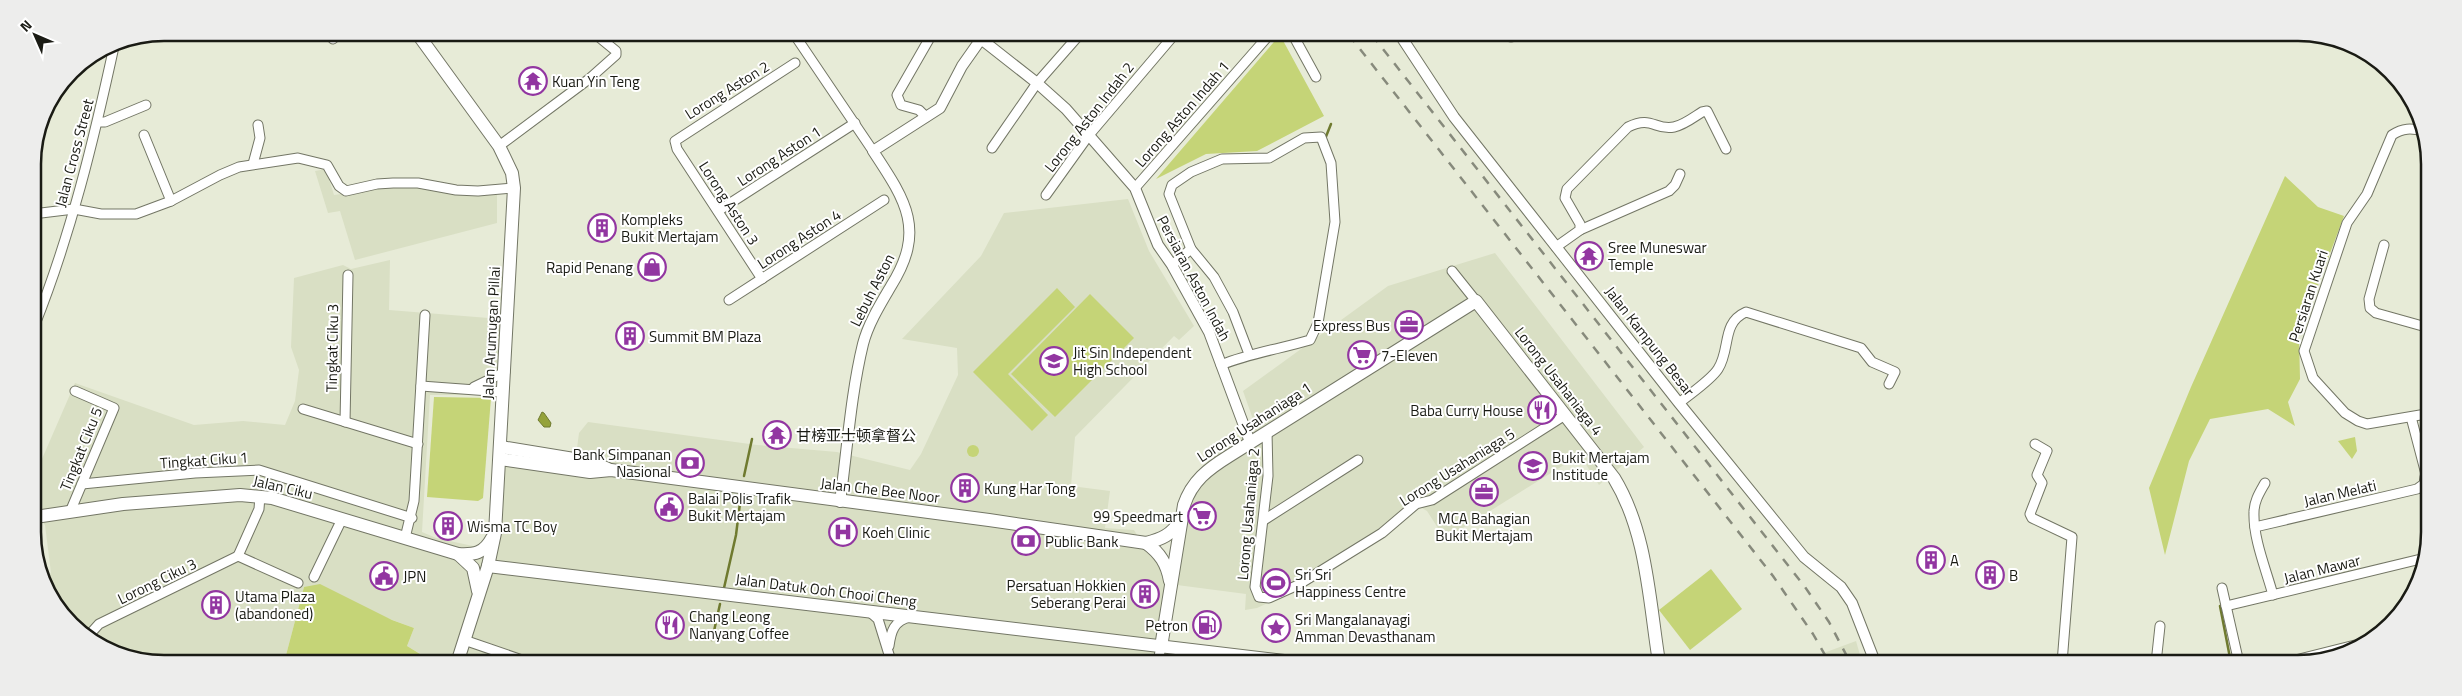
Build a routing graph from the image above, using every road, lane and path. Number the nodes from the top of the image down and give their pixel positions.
1 (423, 41) edge
2 (604, 41) edge
3 (799, 41) edge
4 (928, 41) edge
5 (980, 41) edge
6 (989, 41) edge
7 (1074, 41) edge
8 (1168, 41) edge
9 (1264, 41) edge
10 (1296, 41) edge
11 (1407, 41) edge
12 (113, 53) edge
13 (795, 63) dead end
14 (1316, 77) dead end
15 (1038, 83) junction
16 (146, 105) dead end
17 (926, 117) junction
18 (98, 122) junction
19 (855, 123) junction
20 (258, 125) dead end
21 (2415, 129) edge
22 (144, 135) dead end
23 (1089, 136) junction
24 (675, 142) joint
25 (499, 146) junction
26 (992, 148) dead end
27 (1726, 150) dead end
28 (873, 152) junction
29 (254, 164) junction
30 (1680, 174) dead end
31 (514, 188) junction
32 (1135, 188) junction
33 (1046, 195) dead end
34 (884, 200) dead end
35 (171, 201) junction
36 (74, 209) junction
37 (718, 211) junction
38 (42, 212) edge
39 (1580, 230) junction
40 (2384, 245) dead end
41 (1556, 247) junction
42 (1190, 249) junction
43 (1172, 265) junction
44 (1452, 271) dead end
45 (348, 275) dead end
46 (762, 279) junction
47 (729, 300) dead end
48 (1476, 301) junction
49 (42, 305) edge
50 (425, 315) dead end
51 (2421, 326) edge
52 (1249, 354) junction
53 (1221, 365) junction
54 (505, 372) junction
55 (1889, 384) dead end
56 (421, 386) junction
57 (471, 388) junction
58 (75, 391) dead end
59 (504, 392) junction
60 (1680, 403) junction
61 (302, 409) dead end
62 (2421, 415) edge
63 (1565, 416) junction
64 (2411, 417) junction
65 (345, 422) junction
66 (1267, 432) junction
67 (1250, 442) junction
68 (418, 444) junction
69 (2036, 444) dead end
70 (500, 453) junction
71 (2421, 456) edge
72 (1358, 460) dead end
73 (2265, 483) dead end
74 (82, 484) junction
75 (2421, 486) edge
76 (260, 496) junction
77 (840, 502) junction
78 (70, 512) junction
79 (41, 516) edge
80 (1183, 516) junction
81 (412, 518) junction
82 (342, 519) junction
83 (1264, 520) junction
84 (2255, 527) junction
85 (495, 533) junction
86 (406, 538) junction
87 (1146, 543) junction
88 (458, 554) junction
89 (238, 556) junction
90 (2417, 560) edge
91 (488, 566) junction
92 (314, 577) dead end
93 (298, 584) dead end
94 (1171, 588) junction
95 (2222, 588) dead end
96 (478, 594) junction
97 (2273, 595) junction
98 (1259, 597) joint
99 (2226, 606) junction
100 (870, 612) junction
101 (911, 617) junction
102 (2160, 626) dead end
103 (93, 631) edge
104 (464, 640) junction
105 (1161, 647) junction
106 (889, 649) junction
107 (1658, 654) edge
108 (1872, 654) edge
109 (2063, 654) edge
110 (2157, 654) edge
111 (2237, 654) edge
112 (460, 655) edge
113 (507, 655) edge
114 (890, 655) edge
115 (1159, 655) edge
116 (1227, 655) edge

1 - 25 main road, Jalan Arumugan Pillai
2 - 25 street
3 - 19 street, Lebuh Aston
4 - 17 street
5 - 17 street
6 - 15 street, Persiaran Aston Indah
7 - 15 street
8 - 23 street, Lorong Aston Indah 2
9 - 32 street, Lorong Aston Indah 1
10 - 14 street
11 - 41 street, Jalan Kampung Besar
12 - 18 street, Jalan Cross Street
13 - 24 street, Lorong Aston 2
15 - 23 street, Persiaran Aston Indah
15 - 26 street
16 - 18 street
17 - 28 street
18 - 36 street, Jalan Cross Street
19 - 28 street, Lebuh Aston
19 - 37 street, Lorong Aston 1
20 - 29 street
21 - 64 street, Persiaran Kuari
22 - 35 street
23 - 32 street, Persiaran Aston Indah
23 - 33 street, Lorong Aston Indah 2
24 - 37 street, Lorong Aston 3
25 - 31 main road, Jalan Arumugan Pillai
27 - 39 street
28 - 77 street, Lebuh Aston
29 - 31 street
29 - 35 street
30 - 39 street
31 - 54 main road, Jalan Arumugan Pillai
32 - 43 street, Persiaran Aston Indah
34 - 46 street, Lorong Aston 4
35 - 36 street
36 - 38 street
36 - 49 street, Jalan Cross Street
37 - 46 street, Lorong Aston 3
39 - 41 street
40 - 51 street
41 - 60 street, Jalan Kampung Besar
42 - 43 street
42 - 52 street
42 - 52 street
43 - 53 street, Persiaran Aston Indah
44 - 48 street, Lorong Usahaniaga 4
45 - 65 street, Tingkat Ciku 3
46 - 47 street, Lorong Aston 4
48 - 63 main road, Lorong Usahaniaga 4
48 - 66 main road, Lorong Usahaniaga 1
50 - 56 street
52 - 53 street
53 - 67 street, Persiaran Aston Indah
54 - 57 street
54 - 59 main road, Jalan Arumugan Pillai
55 - 60 street
56 - 57 street
56 - 68 street
57 - 59 street
58 - 74 street, Tingkat Ciku 5
59 - 70 main road, Jalan Arumugan Pillai
60 - 108 street, Jalan Kampung Besar
61 - 65 street
62 - 64 street, Persiaran Kuari
63 - 98 street, Lorong Usahaniaga 5
63 - 107 main road, Lorong Usahaniaga 4
64 - 71 street, Jalan Melati
65 - 68 street
66 - 67 main road, Lorong Usahaniaga 1
66 - 83 street, Lorong Usahaniaga 2
67 - 80 main road, Lorong Usahaniaga 1
68 - 81 street
69 - 109 street
70 - 77 main road, Jalan Che Bee Noor
70 - 85 main road, Jalan Arumugan Pillai
72 - 83 street
73 - 84 street
74 - 78 street, Tingkat Ciku 5
74 - 81 street, Tingkat Ciku 1
75 - 84 street, Jalan Melati
76 - 78 main road, Jalan Ciku
76 - 82 main road, Jalan Ciku
76 - 89 street
77 - 87 main road, Jalan Che Bee Noor
78 - 79 main road, Jalan Ciku
80 - 87 main road
80 - 94 main road, Lorong Usahaniaga 1
81 - 86 street
82 - 86 main road, Jalan Ciku
82 - 92 street
83 - 98 street, Lorong Usahaniaga 2
84 - 97 street
85 - 88 main road
85 - 91 main road, Jalan Arumugan Pillai
86 - 88 main road, Jalan Ciku
87 - 94 main road
88 - 96 main road
89 - 93 street
89 - 103 street, Lorong Ciku 3
90 - 97 street, Jalan Mawar
91 - 96 main road, Jalan Arumugan Pillai
91 - 100 main road, Jalan Datuk Ooh Chooi Cheng
94 - 105 main road, Lorong Usahaniaga 1
95 - 99 street
96 - 104 main road, Jalan Arumugan Pillai
97 - 99 street, Jalan Mawar
99 - 111 street
100 - 101 main road, Jalan Datuk Ooh Chooi Cheng
100 - 106 street
101 - 105 main road, Jalan Datuk Ooh Chooi Cheng
101 - 106 street
102 - 110 street
104 - 112 main road, Jalan Arumugan Pillai
104 - 113 street
105 - 115 street
105 - 116 main road, Jalan Datuk Ooh Chooi Cheng
106 - 114 street

